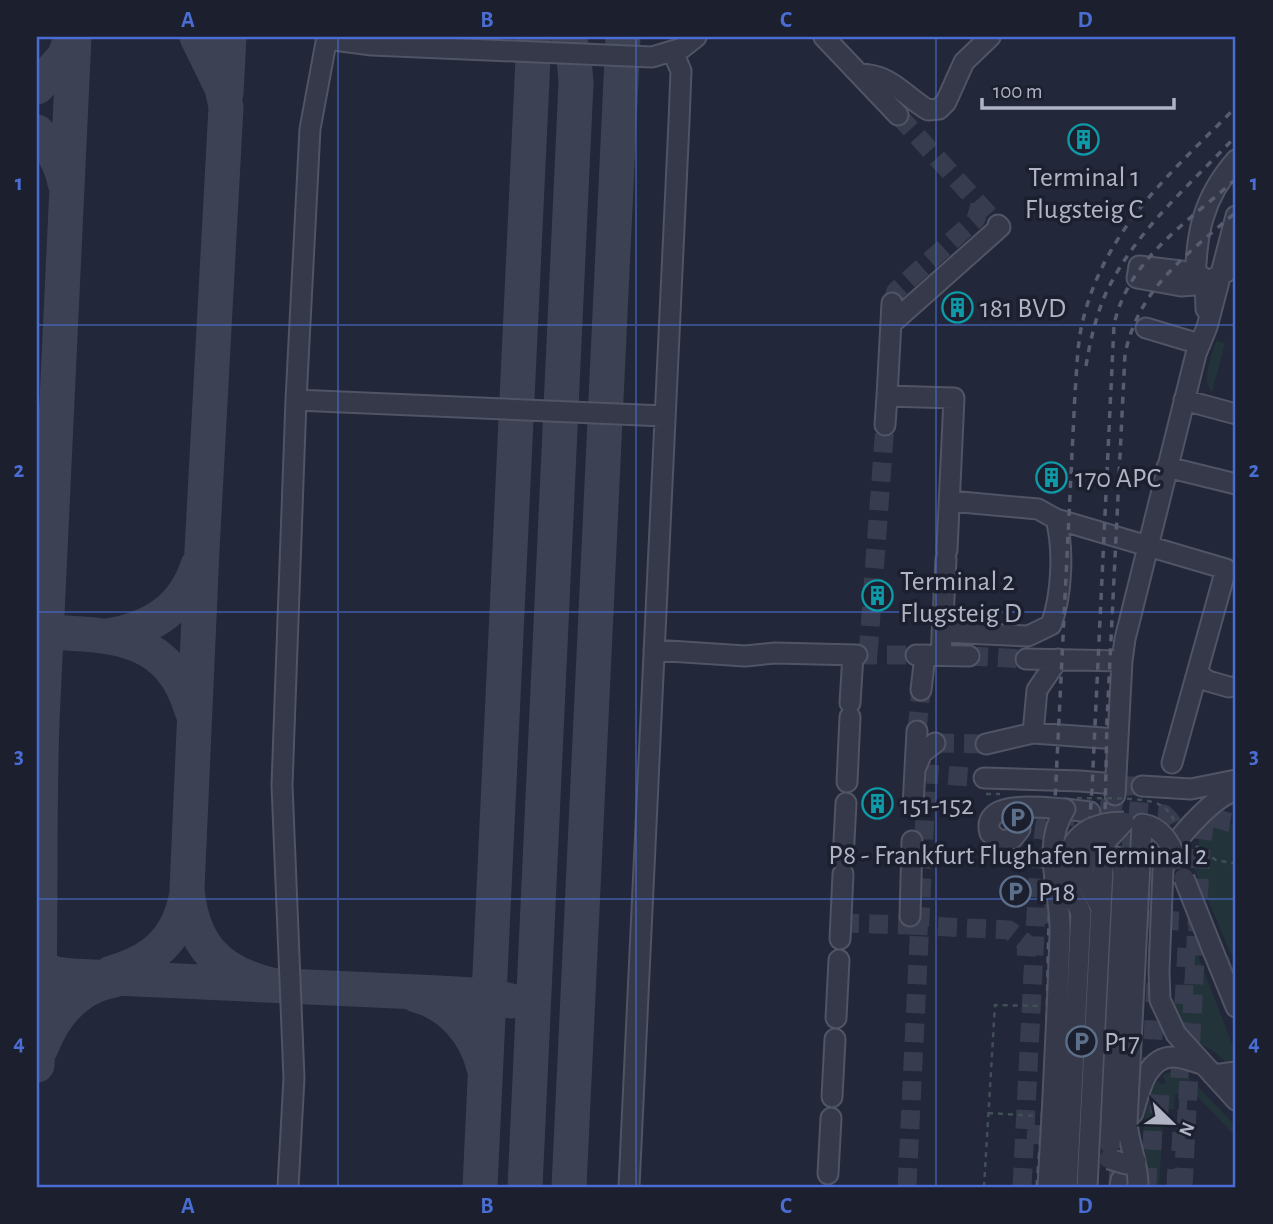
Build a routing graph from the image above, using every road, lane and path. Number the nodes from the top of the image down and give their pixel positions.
1 (696, 37) edge
2 (824, 37) edge
3 (990, 37) edge
4 (327, 38) edge
5 (673, 52) junction
6 (859, 74) junction
7 (898, 115) tunnel mouth
8 (1236, 160) edge
9 (1203, 216) junction
10 (1236, 218) edge
11 (998, 225) dead end
12 (1208, 274) edge
13 (892, 303) tunnel mouth
14 (891, 324) junction
15 (1146, 328) dead end
16 (1200, 341) junction
17 (887, 396) junction
18 (1184, 400) junction
19 (296, 401) junction
20 (1236, 414) edge
21 (664, 416) junction
22 (885, 425) tunnel mouth
23 (1167, 467) junction
24 (1236, 484) edge
25 (950, 501) junction
26 (1056, 519) junction
27 (1147, 546) junction
28 (942, 632) junction
29 (654, 650) junction
30 (927, 655) junction
31 (969, 656) tunnel mouth
32 (1026, 659) tunnel mouth
33 (1058, 659) junction
34 (1122, 661) junction
35 (1197, 673) junction
36 (1230, 682) dead end
37 (922, 690) tunnel mouth
38 (917, 731) tunnel mouth
39 (1033, 733) junction
40 (1117, 739) junction
41 (935, 743) tunnel mouth
42 (986, 744) tunnel mouth
43 (1172, 763) dead end
44 (916, 768) junction
45 (984, 778) tunnel mouth
46 (1236, 779) edge
47 (847, 782) dead end
48 (1142, 786) tunnel mouth
49 (1236, 792) edge
50 (846, 803) dead end
51 (913, 806) dead end
52 (1065, 809) junction
53 (1018, 817) dead end
54 (1133, 823) junction
55 (1091, 828) junction
56 (1185, 833) junction
57 (912, 841) dead end
58 (1102, 856) junction
59 (1236, 864) edge
60 (1087, 883) junction
61 (1101, 908) junction
62 (1081, 913) junction
63 (909, 916) tunnel mouth
64 (1060, 931) junction
65 (840, 939) dead end
66 (1079, 949) junction
67 (839, 960) dead end
68 (1047, 1006) dead end
69 (1236, 1007) edge
70 (836, 1018) dead end
71 (835, 1039) dead end
72 (1208, 1070) junction
73 (1236, 1072) edge
74 (832, 1097) dead end
75 (1236, 1100) edge
76 (988, 1113) junction
77 (1133, 1113) dead end
78 (1041, 1116) dead end
79 (831, 1118) dead end
80 (1099, 1158) junction
81 (1136, 1161) junction
82 (828, 1174) dead end
83 (1126, 1185) edge
84 (288, 1187) edge
85 (629, 1187) edge
86 (984, 1187) edge
87 (1048, 1187) edge
88 (1067, 1187) edge
89 (1087, 1187) edge

1 - 5 lane
2 - 6 lane
3 - 6 lane
4 - 5 lane
4 - 19 lane
5 - 21 lane
6 - 7 lane
8 - 9 lane
9 - 10 lane
9 - 12 lane
10 - 12 lane
11 - 14 lane
12 - 16 lane
12 - 16 lane
13 - 14 lane
14 - 17 lane
15 - 16 lane
16 - 18 lane
17 - 22 lane
17 - 25 lane
18 - 20 lane
18 - 23 lane
19 - 21 lane
19 - 84 lane
21 - 29 lane
23 - 24 lane
23 - 27 lane
25 - 26 lane
25 - 28 lane
26 - 27 lane
26 - 28 lane
27 - 34 lane
27 - 35 lane
28 - 30 lane
29 - 47 lane
29 - 85 lane
30 - 31 lane
30 - 37 lane
32 - 33 lane
33 - 34 lane
33 - 39 lane
34 - 40 lane
35 - 36 lane
35 - 43 lane
38 - 44 lane
39 - 40 lane
39 - 42 lane
40 - 45 lane
41 - 44 lane
44 - 51 lane
46 - 48 lane
49 - 56 lane
50 - 65 lane
52 - 53 lane, bridge
52 - 54 lane, bridge
52 - 64 lane, bridge
54 - 55 lane, bridge
54 - 58 lane, bridge
54 - 69 lane, bridge
54 - 81 lane, bridge
55 - 60 lane, bridge
55 - 62 lane, bridge
56 - 59 path
56 - 72 lane
57 - 63 lane
58 - 61 lane, bridge
58 - 80 lane, bridge
60 - 61 lane, bridge
60 - 62 lane, bridge
61 - 80 lane, bridge
62 - 66 lane, bridge
64 - 66 lane, bridge
64 - 87 lane, bridge
66 - 88 lane, bridge
67 - 70 lane
68 - 76 path
71 - 74 lane
72 - 73 lane
72 - 75 lane
72 - 77 lane
76 - 78 path
76 - 86 path
79 - 82 lane
80 - 81 lane, bridge
80 - 89 lane, bridge
81 - 83 lane, bridge

